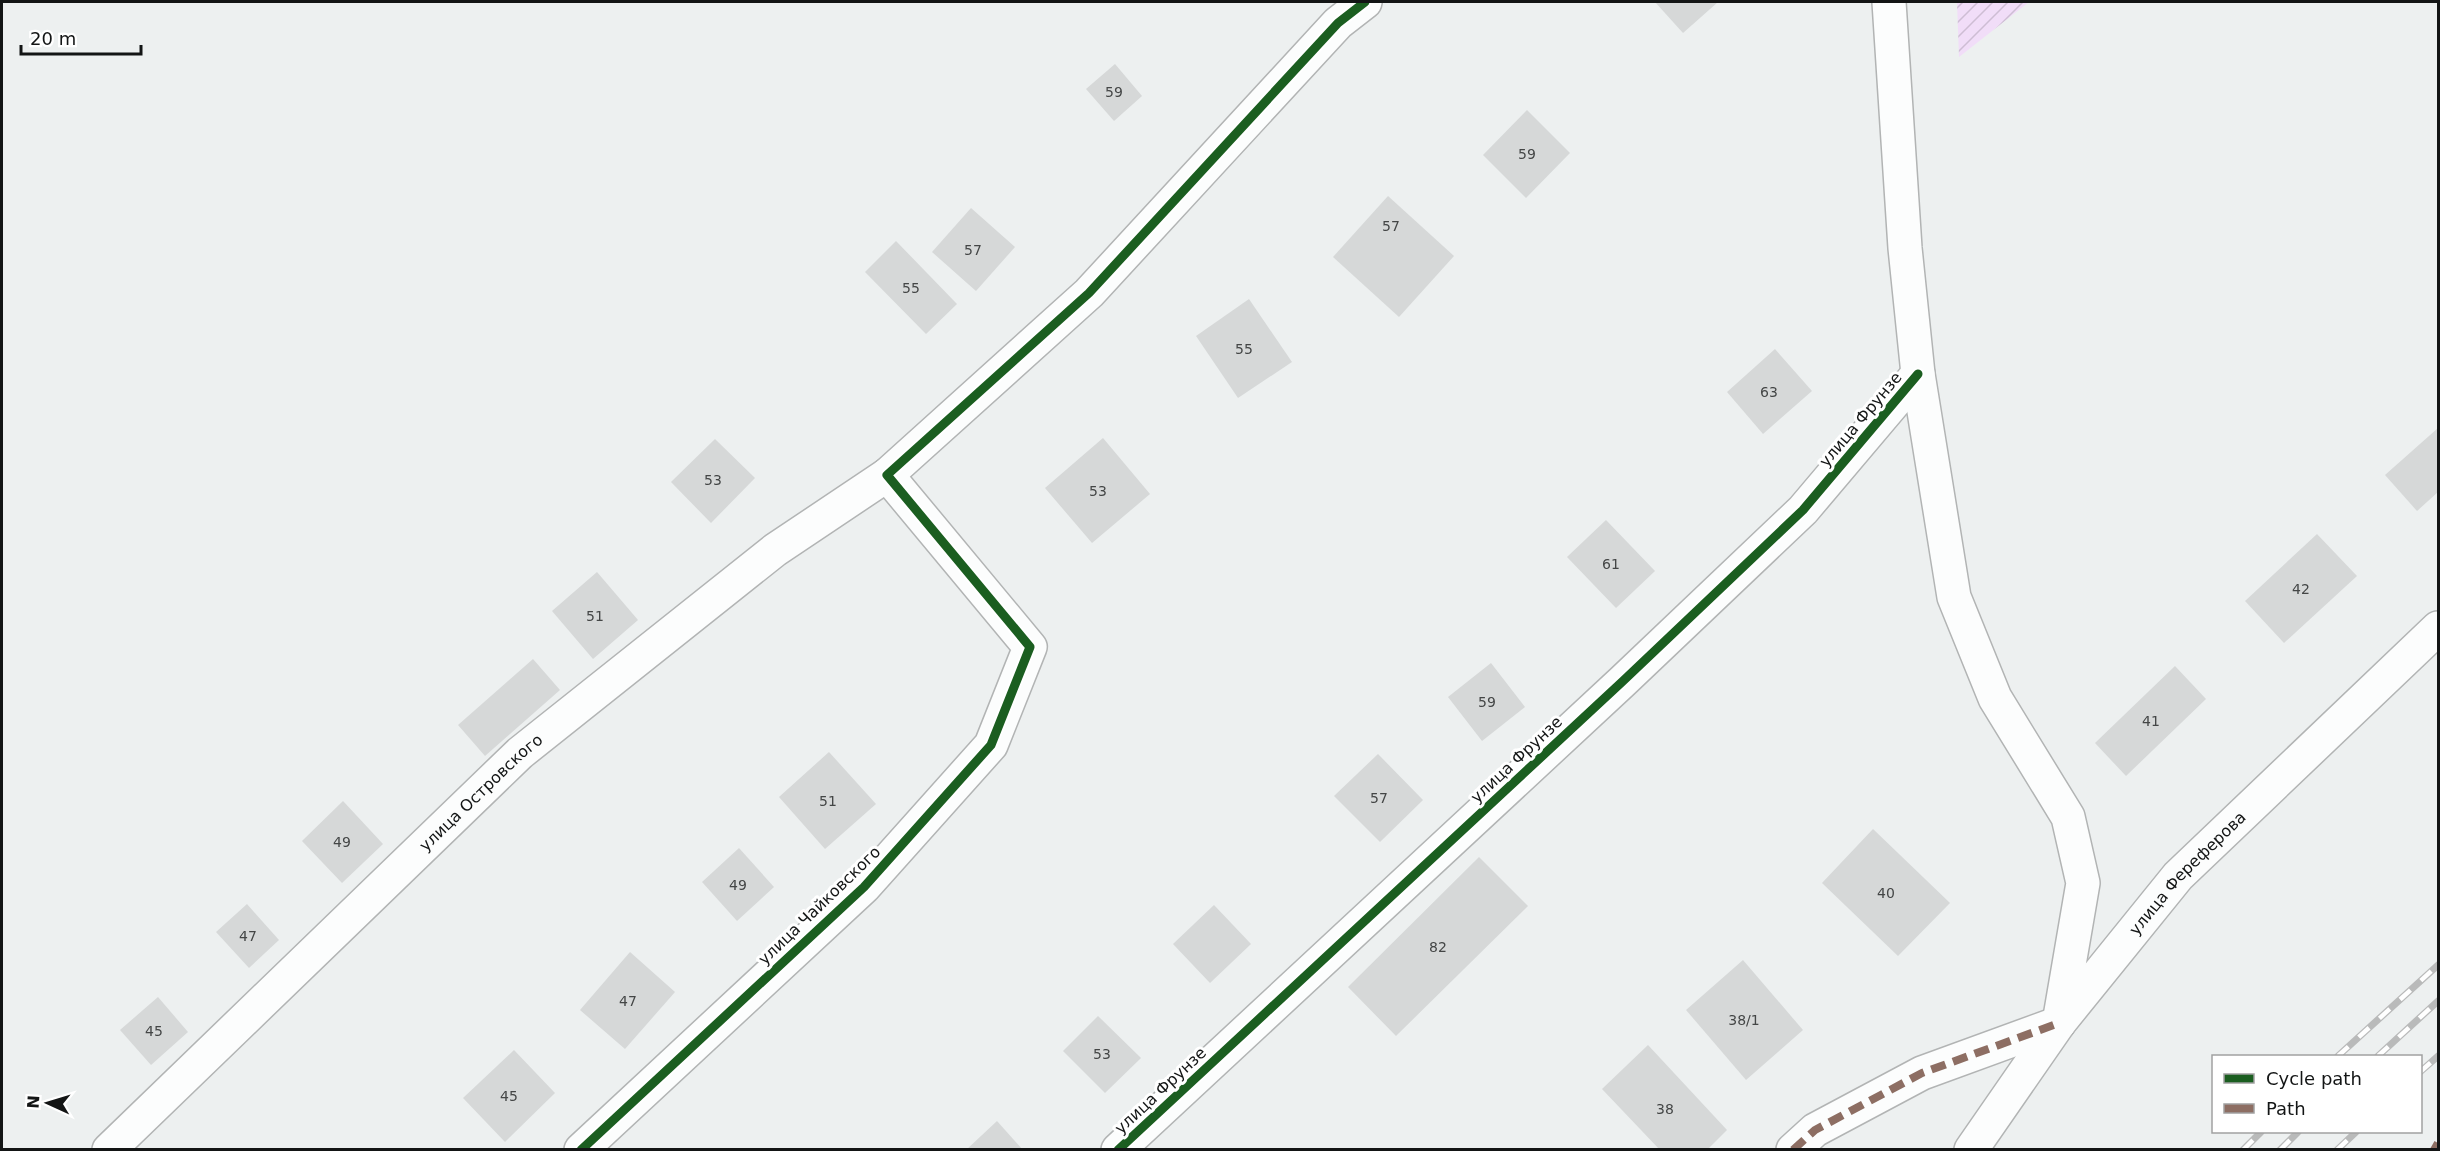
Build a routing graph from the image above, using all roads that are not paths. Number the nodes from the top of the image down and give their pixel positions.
1 (1365, 2) edge
2 (1889, 2) edge
3 (1918, 374) junction
4 (887, 475) junction
5 (2439, 628) edge
6 (2059, 1023) junction
7 (109, 1149) edge
8 (581, 1149) edge
9 (1118, 1149) edge
10 (1793, 1149) edge
11 (1971, 1149) edge

1 - 4 street, улица Островского
2 - 3 street
3 - 6 street
3 - 9 street, улица Фрунзе
4 - 7 street, улица Островского
4 - 8 street, улица Чайковского
5 - 6 street, улица Фереферова
6 - 10 street
6 - 11 street, улица Фереферова

